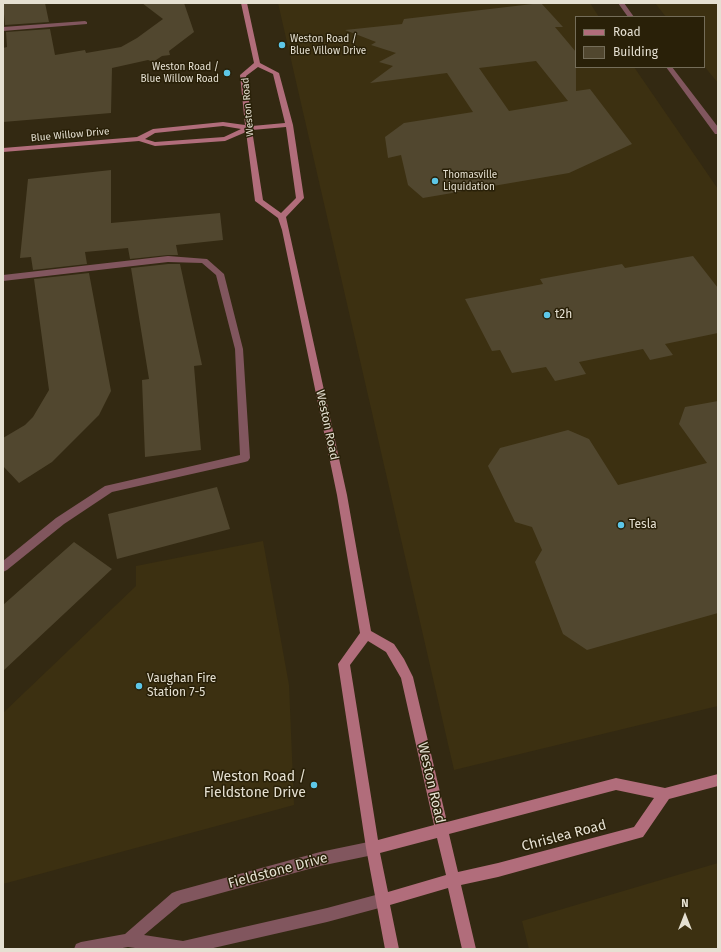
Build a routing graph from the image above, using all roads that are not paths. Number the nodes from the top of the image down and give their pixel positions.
1 (244, 3) edge
2 (621, 3) edge
3 (630, 16) edge
4 (85, 23) dead end
5 (3, 29) edge
6 (257, 64) junction
7 (670, 68) edge
8 (289, 125) junction
9 (249, 128) junction
10 (718, 132) edge
11 (139, 139) junction
12 (3, 150) edge
13 (282, 217) junction
14 (3, 278) edge
15 (3, 567) edge
16 (366, 634) junction
17 (718, 780) edge
18 (665, 794) junction
19 (442, 829) junction
20 (373, 848) junction
21 (453, 880) junction
22 (383, 900) junction
23 (128, 940) junction
24 (80, 949) edge
25 (392, 949) edge
26 (469, 949) edge

1 - 6 main road, Weston Road
2 - 3 street
4 - 5 street
6 - 8 main road, Weston Road
6 - 9 main road, Weston Road
7 - 10 street
8 - 9 main road, Blue Willow Drive
8 - 13 main road, Weston Road
9 - 11 main road, Blue Willow Drive
9 - 11 main road, Blue Willow Drive
9 - 13 main road, Weston Road
11 - 12 main road, Blue Willow Drive
13 - 16 main road, Weston Road
14 - 15 street
16 - 19 main road, Weston Road
16 - 20 main road
17 - 18 main road
18 - 19 main road
18 - 21 main road, Chrislea Road
19 - 20 main road, Fieldstone Drive
19 - 21 main road, Weston Road
20 - 22 main road
20 - 23 street, Fieldstone Drive
21 - 22 main road, Fieldstone Drive
21 - 26 main road, Weston Road
22 - 23 street, Fieldstone Drive
22 - 25 main road
23 - 24 street, Fieldstone Drive

